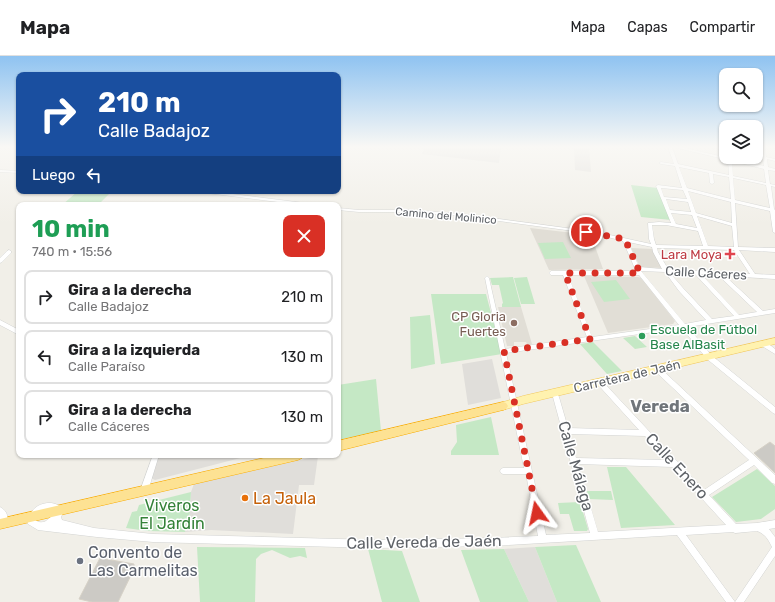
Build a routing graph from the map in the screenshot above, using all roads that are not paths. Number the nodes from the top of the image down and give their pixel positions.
1 (678, 172) edge
2 (731, 172) edge
3 (767, 172) edge
4 (711, 173) joint
5 (731, 177) junction
6 (712, 183) dead end
7 (769, 185) junction
8 (775, 186) edge
9 (684, 189) junction
10 (224, 194) edge
11 (664, 198) junction
12 (689, 201) junction
13 (733, 201) junction
14 (288, 202) edge
15 (341, 209) edge
16 (668, 211) junction
17 (774, 211) edge
18 (693, 214) junction
19 (674, 225) junction
20 (734, 225) junction
21 (700, 230) junction
22 (775, 232) edge
23 (625, 239) junction
24 (653, 246) junction
25 (706, 248) junction
26 (736, 249) junction
27 (775, 250) edge
28 (9, 252) dead end
29 (0, 261) edge
30 (638, 271) junction
31 (666, 271) junction
32 (551, 273) dead end
33 (565, 273) junction
34 (696, 273) junction
35 (720, 274) junction
36 (754, 276) junction
37 (775, 277) edge
38 (487, 278) dead end
39 (775, 311) edge
40 (762, 313) junction
41 (738, 317) junction
42 (0, 322) edge
43 (711, 322) junction
44 (684, 326) junction
45 (16, 331) edge
46 (590, 339) junction
47 (775, 341) edge
48 (771, 347) edge
49 (504, 351) junction
50 (712, 358) junction
51 (659, 371) junction
52 (603, 386) junction
53 (556, 397) junction
54 (514, 404) junction
55 (503, 406) joint
56 (774, 410) edge
57 (566, 431) junction
58 (646, 433) junction
59 (341, 445) edge
60 (155, 458) edge
61 (286, 458) edge
62 (574, 461) junction
63 (754, 461) junction
64 (675, 464) junction
65 (503, 471) dead end
66 (528, 471) junction
67 (775, 480) edge
68 (144, 492) junction
69 (704, 494) junction
70 (0, 511) edge
71 (59, 514) junction
72 (32, 517) junction
73 (1, 524) edge
74 (775, 524) edge
75 (42, 526) junction
76 (757, 527) junction
77 (735, 529) junction
78 (678, 532) junction
79 (97, 533) junction
80 (595, 536) junction
81 (543, 539) junction
82 (775, 546) edge
83 (775, 549) edge
84 (731, 602) edge
85 (739, 602) edge

1 - 9 street
2 - 5 street
3 - 7 street
4 - 5 street
4 - 6 street
5 - 7 street
5 - 13 street
7 - 8 street
7 - 17 street
9 - 11 street
9 - 12 street
9 - 13 street
10 - 14 street
11 - 12 street
11 - 16 street
12 - 18 street
13 - 17 street
13 - 20 street
15 - 23 street, Camino del Molinico
16 - 18 street
16 - 19 street
17 - 22 street
18 - 20 street
18 - 21 street
19 - 21 street
19 - 24 street
20 - 26 street
21 - 25 street
23 - 24 street, Camino del Molinico
23 - 30 street
24 - 25 street, Camino del Molinico
24 - 31 street
25 - 26 street, Camino del Molinico
26 - 27 street, Camino del Molinico
26 - 36 street
28 - 29 street
30 - 31 street, Calle Cáceres
30 - 33 street, Calle Cáceres
30 - 44 street
31 - 34 street, Calle Cáceres
31 - 43 street
32 - 33 street, Calle Cáceres
33 - 46 street
34 - 35 street, Calle Cáceres
34 - 41 street
35 - 36 street, Calle Cáceres
35 - 40 street
36 - 37 street, Calle Cáceres
38 - 49 street
39 - 40 street
40 - 41 street
41 - 43 street
42 - 45 street
43 - 44 street
44 - 46 street
44 - 50 street
46 - 49 street
47 - 48 main road, Carretera de Jaén
48 - 50 main road, Carretera de Jaén
49 - 54 street
50 - 51 main road, Carretera de Jaén
50 - 56 street
51 - 52 main road, Carretera de Jaén
51 - 54 main road, Carretera de Jaén
51 - 63 street
52 - 53 main road, Carretera de Jaén
52 - 58 street, Calle Enero
53 - 54 main road, Carretera de Jaén
53 - 57 street, Calle Málaga
54 - 55 main road, Carretera de Jaén
54 - 66 street
55 - 59 highway, Carretera de Jaén
57 - 58 street
57 - 62 street, Calle Málaga
58 - 64 street, Calle Enero
60 - 68 street
61 - 68 highway
62 - 64 street
62 - 80 street, Calle Málaga
63 - 67 street
63 - 69 street
64 - 69 street, Calle Enero
65 - 66 street
66 - 81 street
68 - 71 highway
69 - 77 street, Calle Enero
70 - 73 street
71 - 72 highway
71 - 75 street
71 - 79 street, Calle Vereda de Jaén
72 - 73 highway
72 - 75 street
74 - 76 street, Calle Vereda de Jaén
75 - 79 street, Calle Vereda de Jaén
76 - 77 street, Calle Vereda de Jaén
76 - 82 street
77 - 78 street, Calle Vereda de Jaén
78 - 80 street, Calle Vereda de Jaén
78 - 84 street
79 - 81 street, Calle Vereda de Jaén
80 - 81 street, Calle Vereda de Jaén
83 - 85 street

